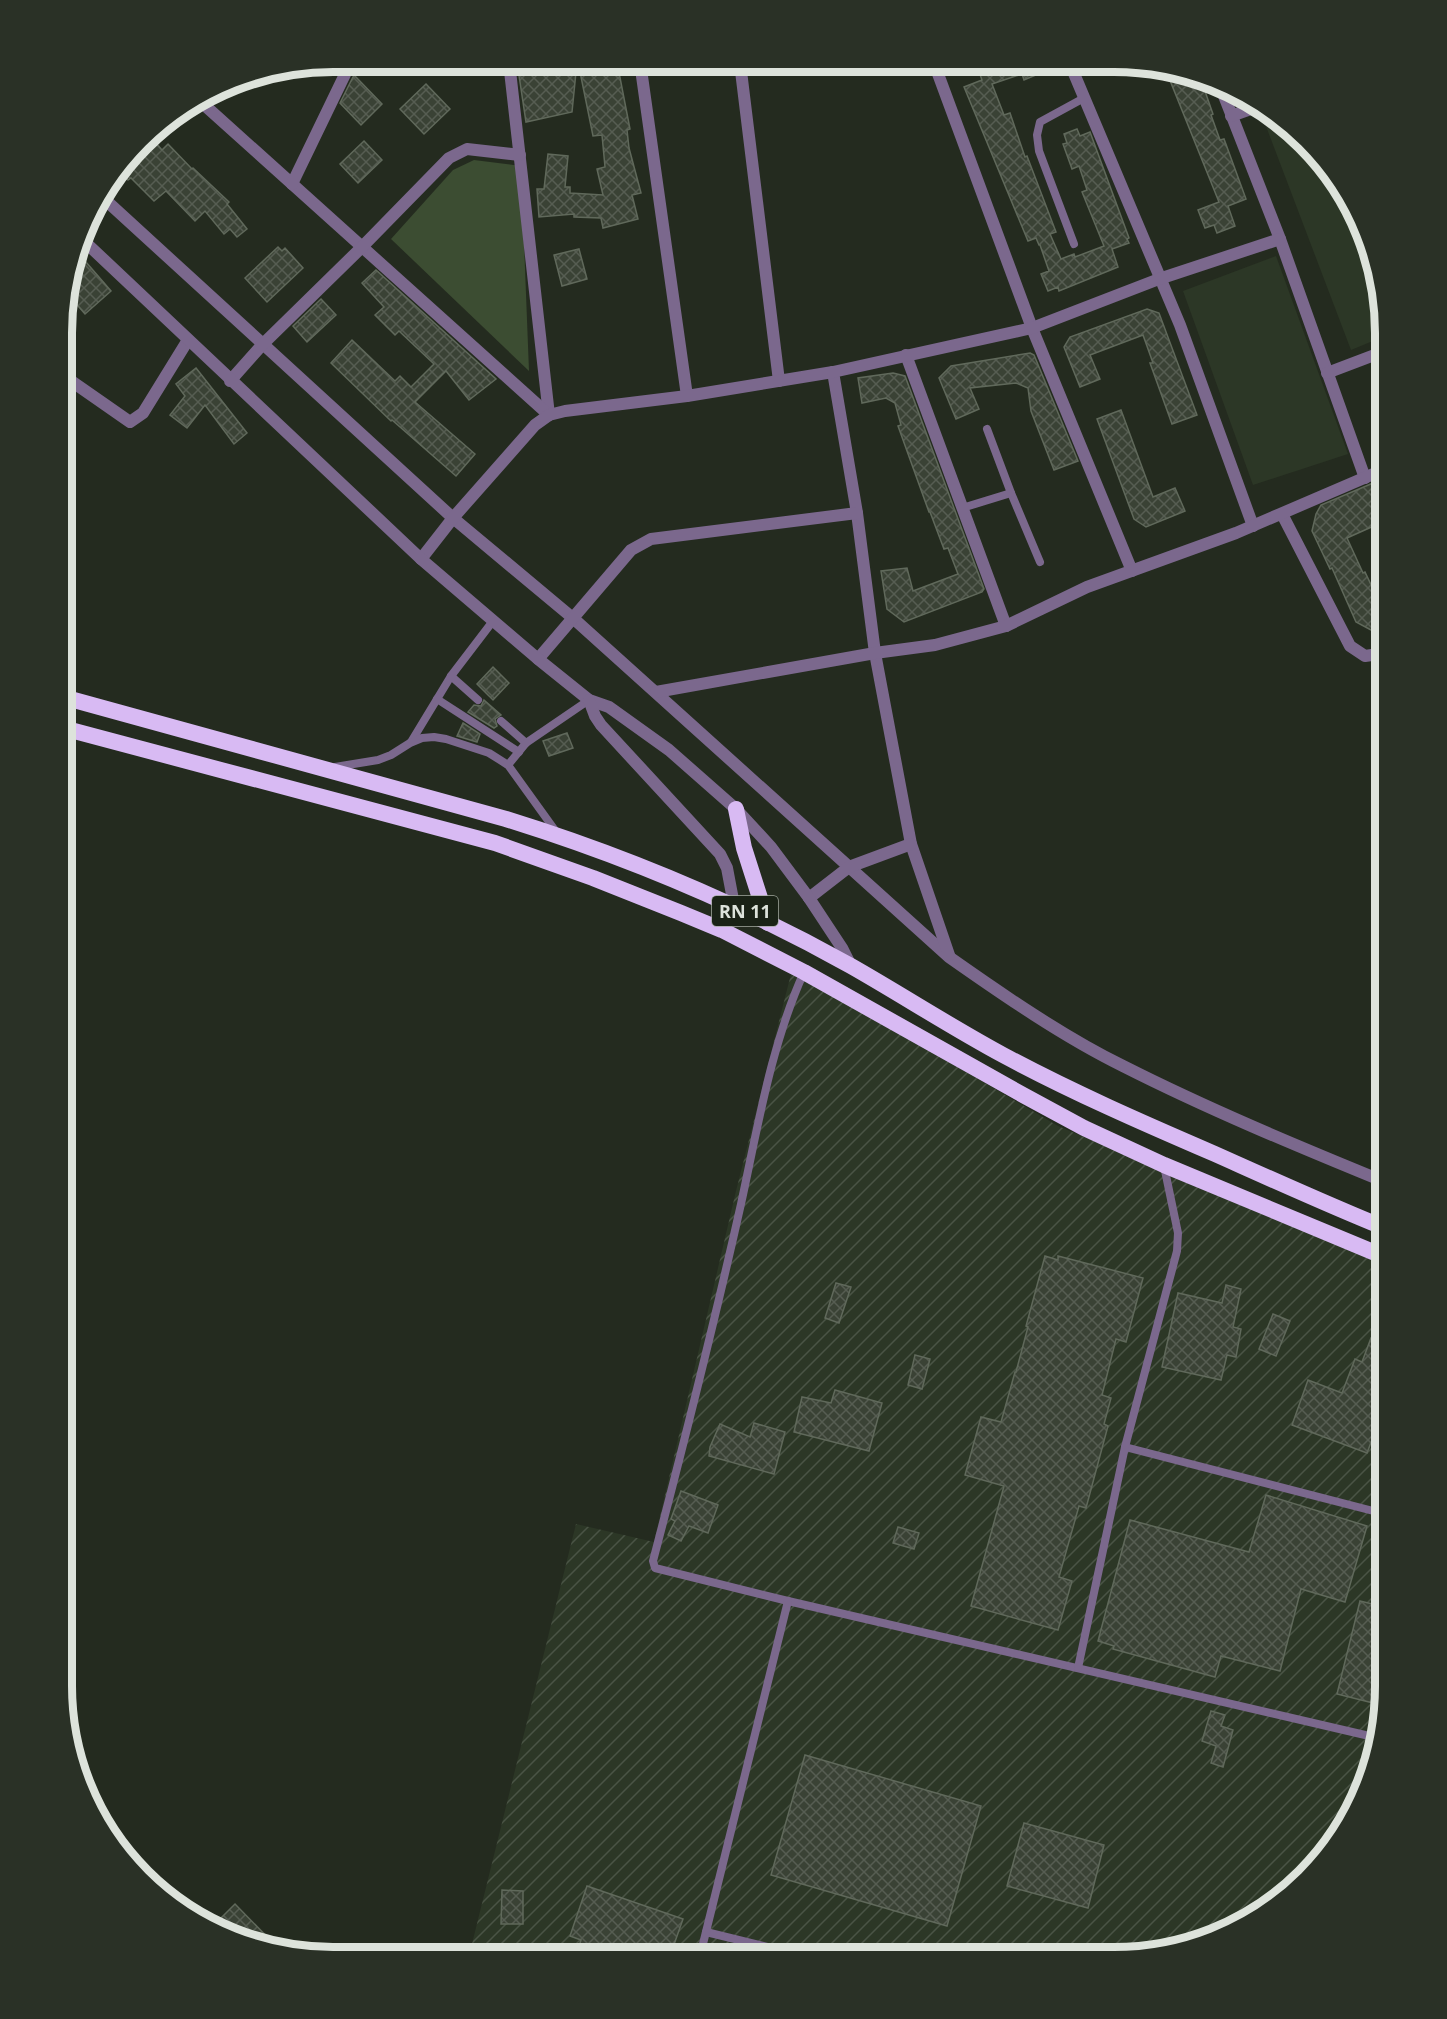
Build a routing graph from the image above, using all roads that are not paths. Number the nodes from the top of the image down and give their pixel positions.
1 (346, 72) edge
2 (509, 72) edge
3 (641, 72) edge
4 (741, 72) edge
5 (937, 72) edge
6 (1073, 72) edge
7 (1224, 96) edge
8 (1084, 98) junction
9 (205, 105) edge
10 (1249, 110) edge
11 (1231, 116) junction
12 (520, 155) junction
13 (292, 184) junction
14 (107, 202) edge
15 (1280, 239) junction
16 (88, 244) edge
17 (1074, 244) dead end
18 (362, 247) junction
19 (1159, 279) junction
20 (1032, 328) junction
21 (188, 340) junction
22 (262, 345) junction
23 (906, 355) junction
24 (1375, 355) edge
25 (833, 372) junction
26 (1327, 373) junction
27 (230, 381) junction
28 (779, 381) junction
29 (72, 382) edge
30 (687, 396) junction
31 (549, 415) junction
32 (987, 429) dead end
33 (1375, 474) edge
34 (1365, 478) junction
35 (1011, 493) junction
36 (962, 508) junction
37 (857, 513) junction
38 (1282, 514) junction
39 (453, 518) junction
40 (1253, 526) junction
41 (421, 559) junction
42 (1040, 562) dead end
43 (1132, 571) junction
44 (574, 619) junction
45 (493, 621) junction
46 (1006, 626) junction
47 (875, 653) junction
48 (1375, 654) edge
49 (538, 659) junction
50 (451, 676) junction
51 (656, 692) junction
52 (72, 699) edge
53 (437, 699) junction
54 (478, 700) dead end
55 (589, 700) junction
56 (501, 721) dead end
57 (72, 730) edge
58 (410, 742) junction
59 (526, 743) junction
60 (519, 752) junction
61 (508, 765) junction
62 (327, 768) junction
63 (736, 809) junction
64 (559, 836) junction
65 (911, 844) junction
66 (849, 867) junction
67 (809, 898) junction
68 (734, 905) junction
69 (768, 923) junction
70 (949, 957) junction
71 (851, 966) junction
72 (804, 972) junction
73 (1164, 1165) junction
74 (1375, 1178) edge
75 (1375, 1224) edge
76 (1375, 1253) edge
77 (1125, 1447) junction
78 (1375, 1511) edge
79 (788, 1601) junction
80 (1078, 1668) junction
81 (1370, 1736) edge
82 (706, 1932) junction
83 (702, 1947) edge
84 (767, 1947) edge

1 - 13 street
2 - 12 street
3 - 30 street
4 - 28 street
5 - 20 street
6 - 8 street
7 - 11 street
8 - 17 lane
8 - 19 street
9 - 13 street
10 - 11 street
11 - 15 street
12 - 18 street
12 - 31 street
13 - 18 street
14 - 22 street
15 - 19 street
15 - 26 street
16 - 21 street
18 - 22 street
18 - 31 street
19 - 20 street
19 - 40 street
20 - 23 street
20 - 43 street
21 - 27 street
21 - 29 street
22 - 27 street
22 - 39 street
23 - 25 street
23 - 36 street
24 - 26 street
25 - 28 street
25 - 37 street
26 - 34 street
27 - 41 street
28 - 30 street
30 - 31 street
31 - 39 street
32 - 35 lane
33 - 34 street
34 - 38 street
35 - 36 lane
35 - 42 lane
36 - 46 street
37 - 44 street
37 - 47 street
38 - 40 street
38 - 48 street
39 - 41 street
39 - 44 street
40 - 43 street
41 - 45 street
43 - 46 street
44 - 49 street
44 - 51 street
45 - 49 street
45 - 50 lane
46 - 47 street
47 - 51 street
47 - 65 street
49 - 55 street
50 - 53 lane
50 - 54 lane
51 - 66 street
52 - 62 highway, RN 11
53 - 58 lane
53 - 60 lane
55 - 59 lane
55 - 63 street
55 - 68 street
56 - 59 lane
57 - 72 highway, RN 11
58 - 61 lane
58 - 62 lane
59 - 60 lane
60 - 61 lane
61 - 64 lane
62 - 64 highway, RN 11
63 - 67 street
63 - 69 highway
64 - 68 highway, RN 11
65 - 66 street
65 - 70 street
66 - 67 street
66 - 70 street
67 - 71 street
68 - 69 highway, RN 11
69 - 71 highway, RN 11
70 - 74 street
71 - 75 highway, RN 11
72 - 73 highway, RN 11
72 - 79 lane
73 - 76 highway, RN 11
73 - 77 lane
77 - 78 lane
77 - 80 lane
79 - 80 lane
79 - 82 lane
80 - 81 lane
82 - 83 lane
82 - 84 lane

